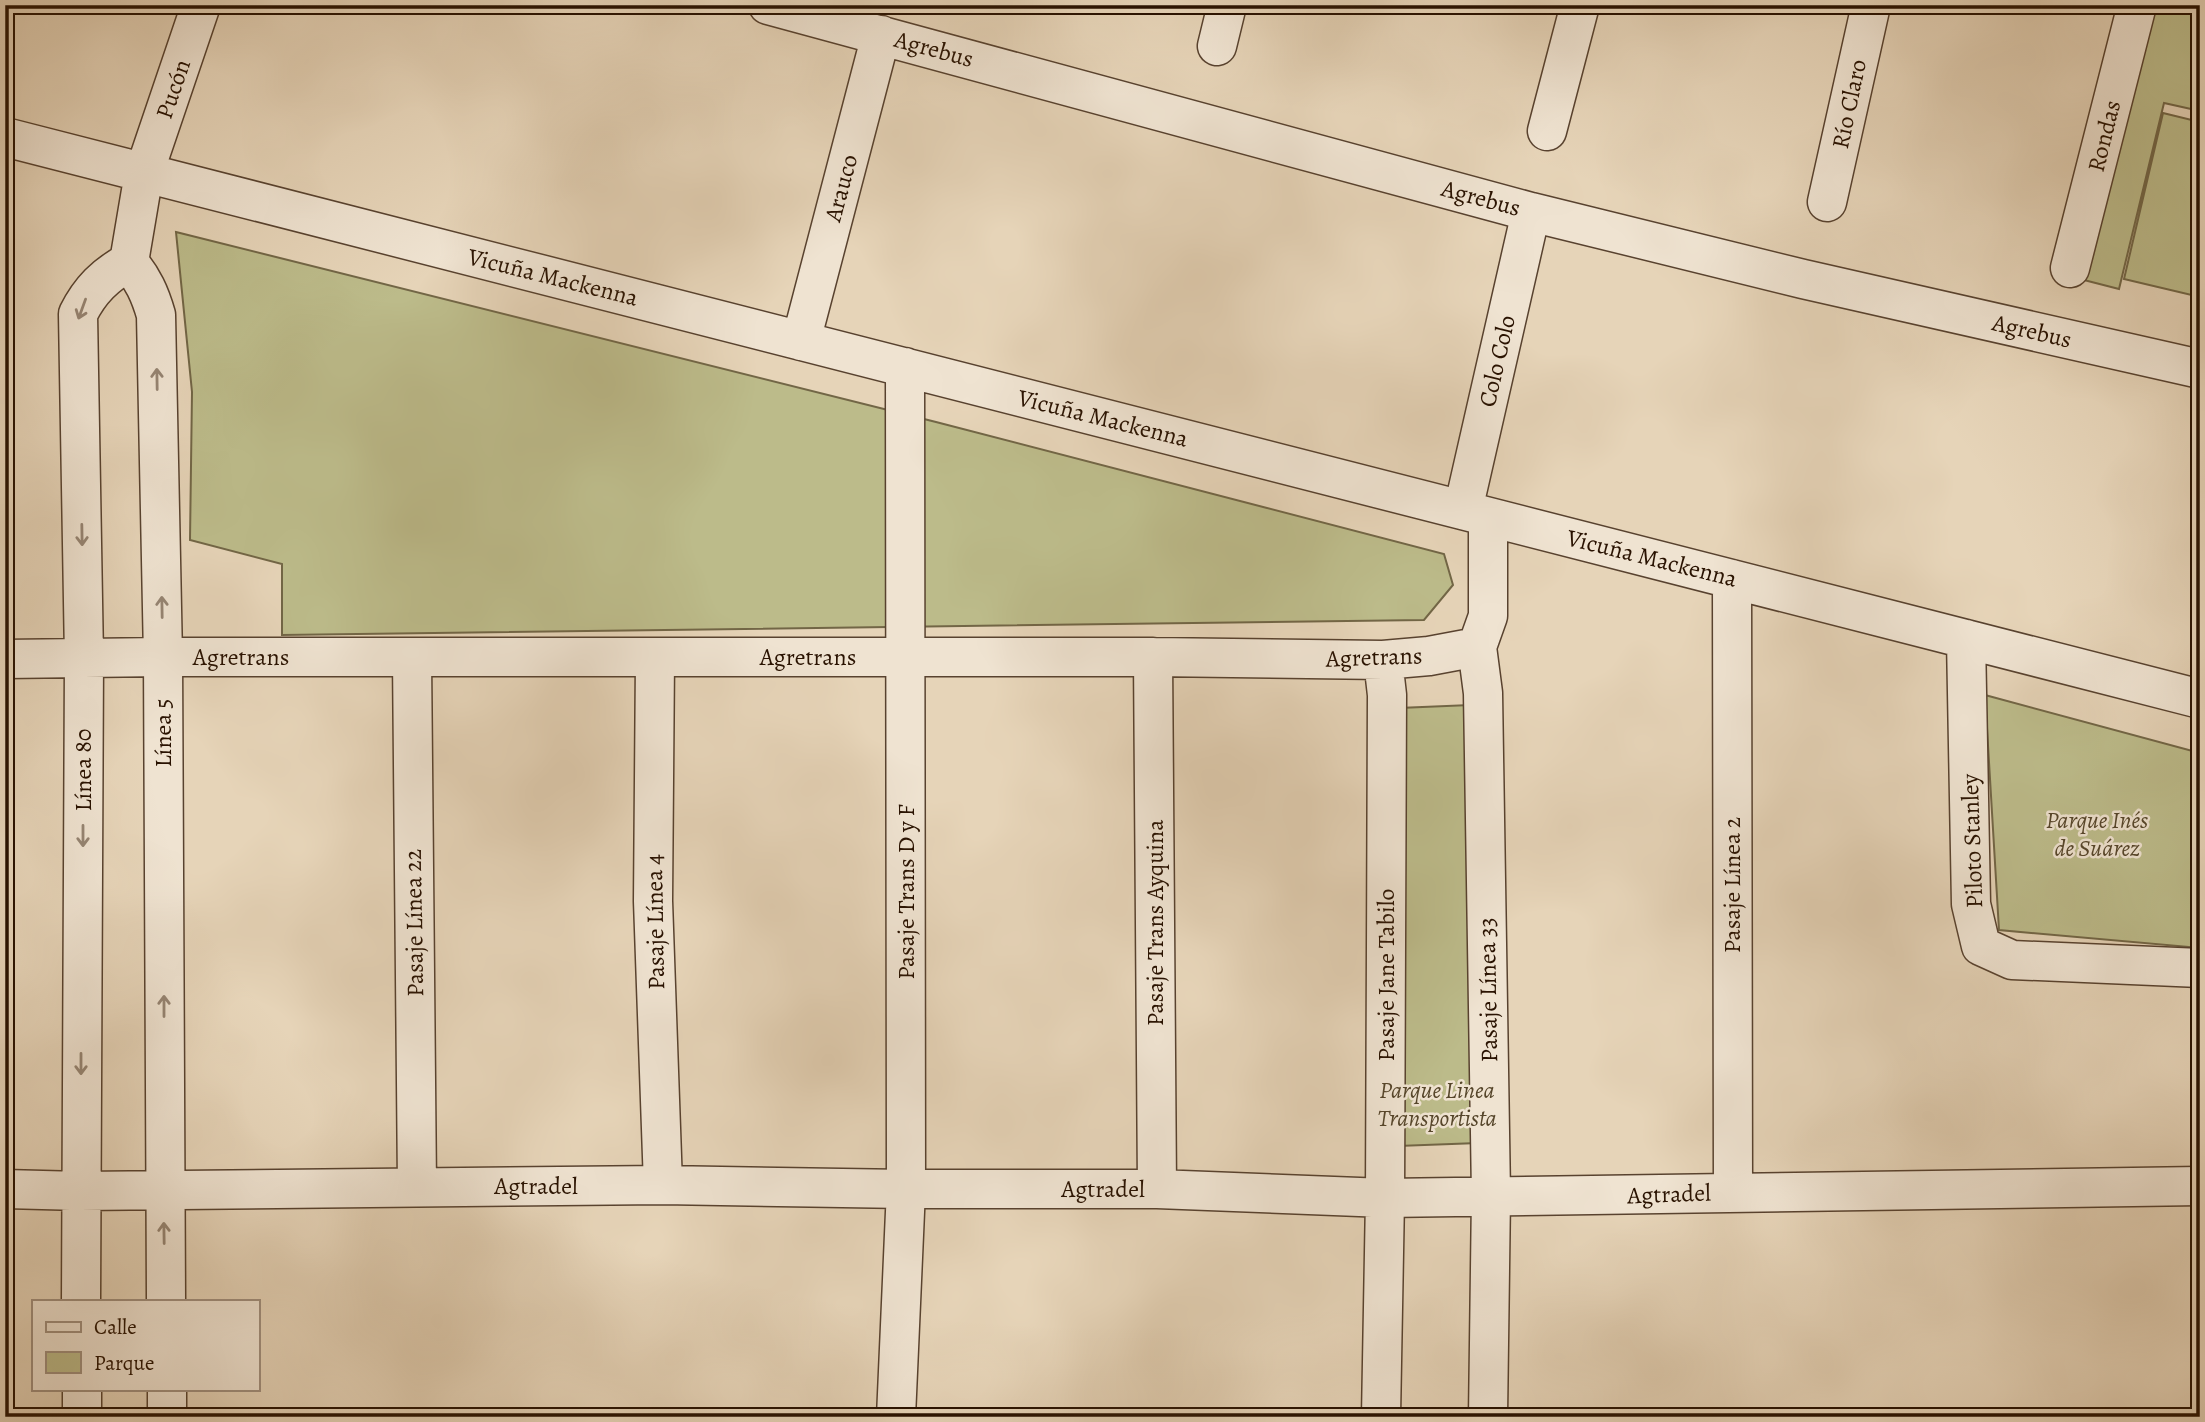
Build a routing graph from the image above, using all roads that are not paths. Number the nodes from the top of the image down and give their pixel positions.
1 (201, 5) edge
2 (768, 5) edge
3 (1227, 5) edge
4 (1580, 5) edge
5 (1871, 5) edge
6 (2137, 5) edge
7 (881, 35) junction
8 (1217, 46) dead end
9 (1547, 131) dead end
10 (5, 137) edge
11 (144, 173) junction
12 (1828, 202) dead end
13 (1531, 212) junction
14 (129, 262) junction
15 (2070, 268) dead end
16 (801, 341) junction
17 (905, 367) junction
18 (2200, 369) edge
19 (1475, 513) junction
20 (1732, 579) junction
21 (1966, 639) junction
22 (1477, 647) junction
23 (163, 657) junction
24 (906, 657) junction
25 (1153, 657) junction
26 (84, 658) junction
27 (655, 658) junction
28 (5, 659) edge
29 (412, 659) junction
30 (1383, 660) junction
31 (2200, 699) edge
32 (2200, 968) edge
33 (663, 1185) junction
34 (2200, 1186) edge
35 (417, 1187) junction
36 (5, 1189) edge
37 (905, 1189) junction
38 (1157, 1189) junction
39 (164, 1190) junction
40 (80, 1191) junction
41 (1732, 1192) junction
42 (1491, 1195) junction
43 (1385, 1198) junction
44 (81, 1300) edge
45 (166, 1300) edge
46 (82, 1390) edge
47 (167, 1390) edge
48 (82, 1417) edge
49 (167, 1417) edge
50 (896, 1417) edge
51 (1381, 1417) edge
52 (1488, 1417) edge

1 - 11 street, Pucón
2 - 7 street, Agrebus
3 - 8 street
4 - 9 street
5 - 12 street, Río Claro
6 - 15 street, Rondas
7 - 13 street, Agrebus
7 - 16 street, Arauco
10 - 11 street, Vicuña Mackenna
11 - 14 street
11 - 16 street, Vicuña Mackenna
13 - 18 street, Agrebus
13 - 19 street, Colo Colo
23 -> 14 street, Línea 5
14 -> 26 street, Línea 80
16 - 17 street, Vicuña Mackenna
17 - 19 street, Vicuña Mackenna
17 - 24 street, Pasaje Trans D y F
19 - 20 street, Vicuña Mackenna
19 - 22 street
20 - 21 street, Vicuña Mackenna
20 - 41 street, Pasaje Línea 2
21 - 31 street, Vicuña Mackenna
21 - 32 street, Piloto Stanley
22 - 30 street, Agretrans
22 - 42 street, Pasaje Línea 33
23 - 26 street, Agretrans
23 - 29 street, Agretrans
39 -> 23 street, Línea 5
24 - 25 street, Agretrans
24 - 27 street, Agretrans
24 - 37 street, Pasaje Trans D y F
25 - 30 street, Agretrans
25 - 38 street, Pasaje Trans Ayquina
26 - 28 street, Agretrans
26 -> 40 street, Línea 80
27 - 29 street, Agretrans
27 - 33 street, Pasaje Línea 4
29 - 35 street, Pasaje Línea 22
30 - 43 street, Pasaje Jane Tabilo
33 - 35 street, Agtradel
33 - 37 street, Agtradel
34 - 41 street, Agtradel
35 - 39 street, Agtradel
36 - 40 street, Agtradel
37 - 38 street, Agtradel
37 - 50 street, Pasaje Trans D y F
38 - 43 street, Agtradel
39 - 40 street, Agtradel
45 -> 39 street, Línea 5
40 - 44 street, Línea 80
41 - 42 street, Agtradel
42 - 43 street, Agtradel
42 - 52 street, Pasaje Línea 33
43 - 51 street, Pasaje Jane Tabilo
46 - 48 street
47 - 49 street

